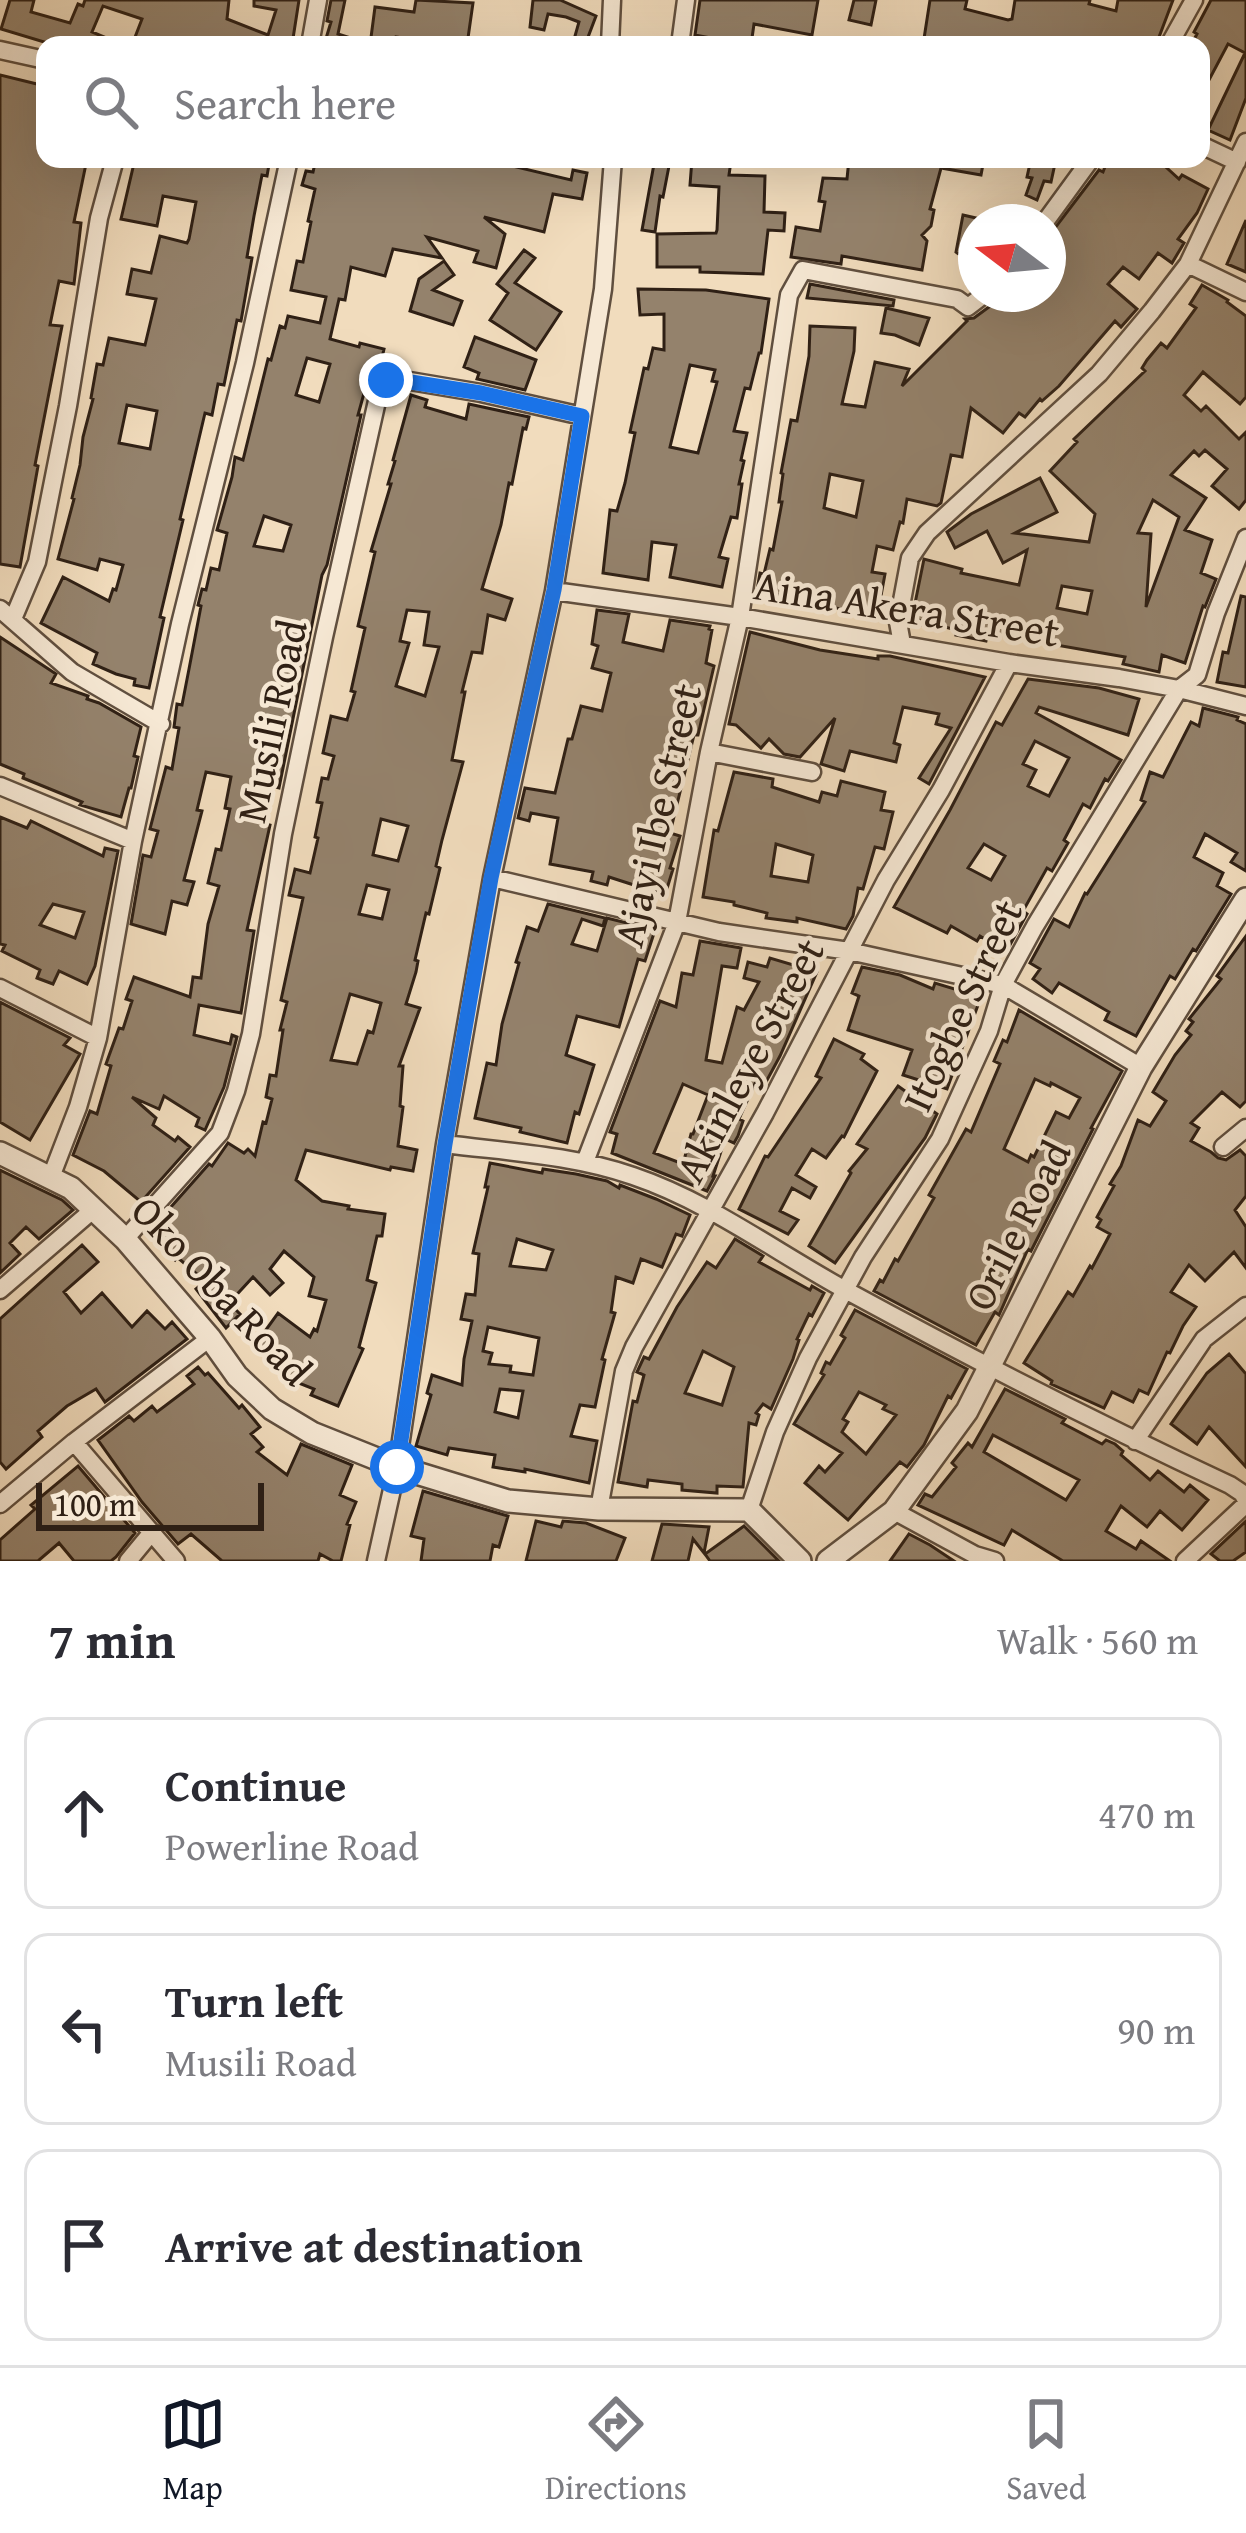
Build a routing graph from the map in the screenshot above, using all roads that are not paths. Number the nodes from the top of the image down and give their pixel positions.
1 (318, 0) edge
2 (612, 0) edge
3 (686, 0) edge
4 (1194, 0) edge
5 (312, 36) edge
6 (610, 36) edge
7 (681, 36) edge
8 (1174, 36) edge
9 (0, 50) edge
10 (36, 58) edge
11 (1246, 142) edge
12 (1210, 149) edge
13 (1237, 162) junction
14 (113, 168) edge
15 (287, 168) edge
16 (612, 168) edge
17 (1084, 168) edge
18 (1058, 204) edge
19 (1188, 265) junction
20 (1246, 292) edge
21 (958, 300) edge
22 (582, 416) junction
23 (1246, 538) edge
24 (554, 590) junction
25 (6, 614) edge
26 (740, 617) junction
27 (902, 644) junction
28 (1010, 663) junction
29 (1179, 689) junction
30 (1246, 706) edge
31 (160, 724) junction
32 (709, 752) junction
33 (812, 772) dead end
34 (0, 786) edge
35 (133, 841) junction
36 (491, 878) junction
37 (1246, 899) edge
38 (677, 922) junction
39 (849, 951) junction
40 (1003, 985) junction
41 (0, 988) edge
42 (98, 1037) junction
43 (1141, 1067) junction
44 (1246, 1128) edge
45 (445, 1144) junction
46 (1223, 1147) dead end
47 (0, 1153) edge
48 (585, 1162) junction
49 (51, 1177) junction
50 (94, 1209) junction
51 (709, 1210) junction
52 (125, 1239) junction
53 (844, 1289) junction
54 (0, 1290) edge
55 (1246, 1306) edge
56 (210, 1338) junction
57 (989, 1366) junction
58 (1136, 1441) junction
59 (74, 1442) junction
60 (397, 1467) junction
61 (1246, 1502) edge
62 (0, 1504) edge
63 (599, 1509) junction
64 (749, 1510) junction
65 (894, 1511) junction
66 (152, 1532) junction
67 (128, 1561) edge
68 (176, 1561) edge
69 (376, 1561) edge
70 (800, 1561) edge
71 (828, 1561) edge
72 (995, 1561) edge
73 (1185, 1561) edge

1 - 5 street
2 - 6 street
3 - 7 street
4 - 8 street
9 - 10 street
11 - 13 street
12 - 13 street
13 - 19 street
14 - 25 street
15 - 31 street
16 - 22 street
17 - 18 street
19 - 20 street
19 - 27 street
21 - 26 street, Ajayi Ibe Street
22 - 24 street
22 - 52 street, Musili Road
23 - 29 street, Itogbe Street
24 - 26 street, Aina Akera Street
24 - 36 street
25 - 31 street
26 - 27 street, Aina Akera Street
26 - 32 street, Ajayi Ibe Street
27 - 28 street, Aina Akera Street
28 - 29 street, Aina Akera Street
28 - 39 street, Akinleye Street
29 - 30 street, Aina Akera Street
29 - 40 street, Itogbe Street
31 - 35 street
32 - 33 street
32 - 38 street, Ajayi Ibe Street
34 - 35 street
35 - 42 street
36 - 38 street
36 - 45 street
37 - 43 street, Orile Road
38 - 39 street
38 - 48 street, Ajayi Ibe Street
39 - 40 street
39 - 51 street, Akinleye Street
40 - 43 street
40 - 53 street, Itogbe Street
41 - 42 street
42 - 49 street
43 - 57 street, Orile Road
44 - 46 street
45 - 48 street
45 - 60 street
47 - 49 street, Oko Oba Road
48 - 51 street
49 - 50 street, Oko Oba Road
50 - 52 street, Oko Oba Road
50 - 54 street
51 - 53 street
51 - 63 street, Akinleye Street
52 - 56 street, Oko Oba Road
53 - 57 street
53 - 64 street, Itogbe Street
55 - 58 street
56 - 59 street
56 - 60 street, Oko Oba Road
57 - 58 street
57 - 65 street, Orile Road
58 - 61 street
59 - 62 street
59 - 66 street
60 - 63 street, Oko Oba Road
60 - 69 street
61 - 73 street
63 - 64 street, Oko Oba Road
64 - 70 street
65 - 71 street, Orile Road
65 - 72 street
66 - 67 street
66 - 68 street

